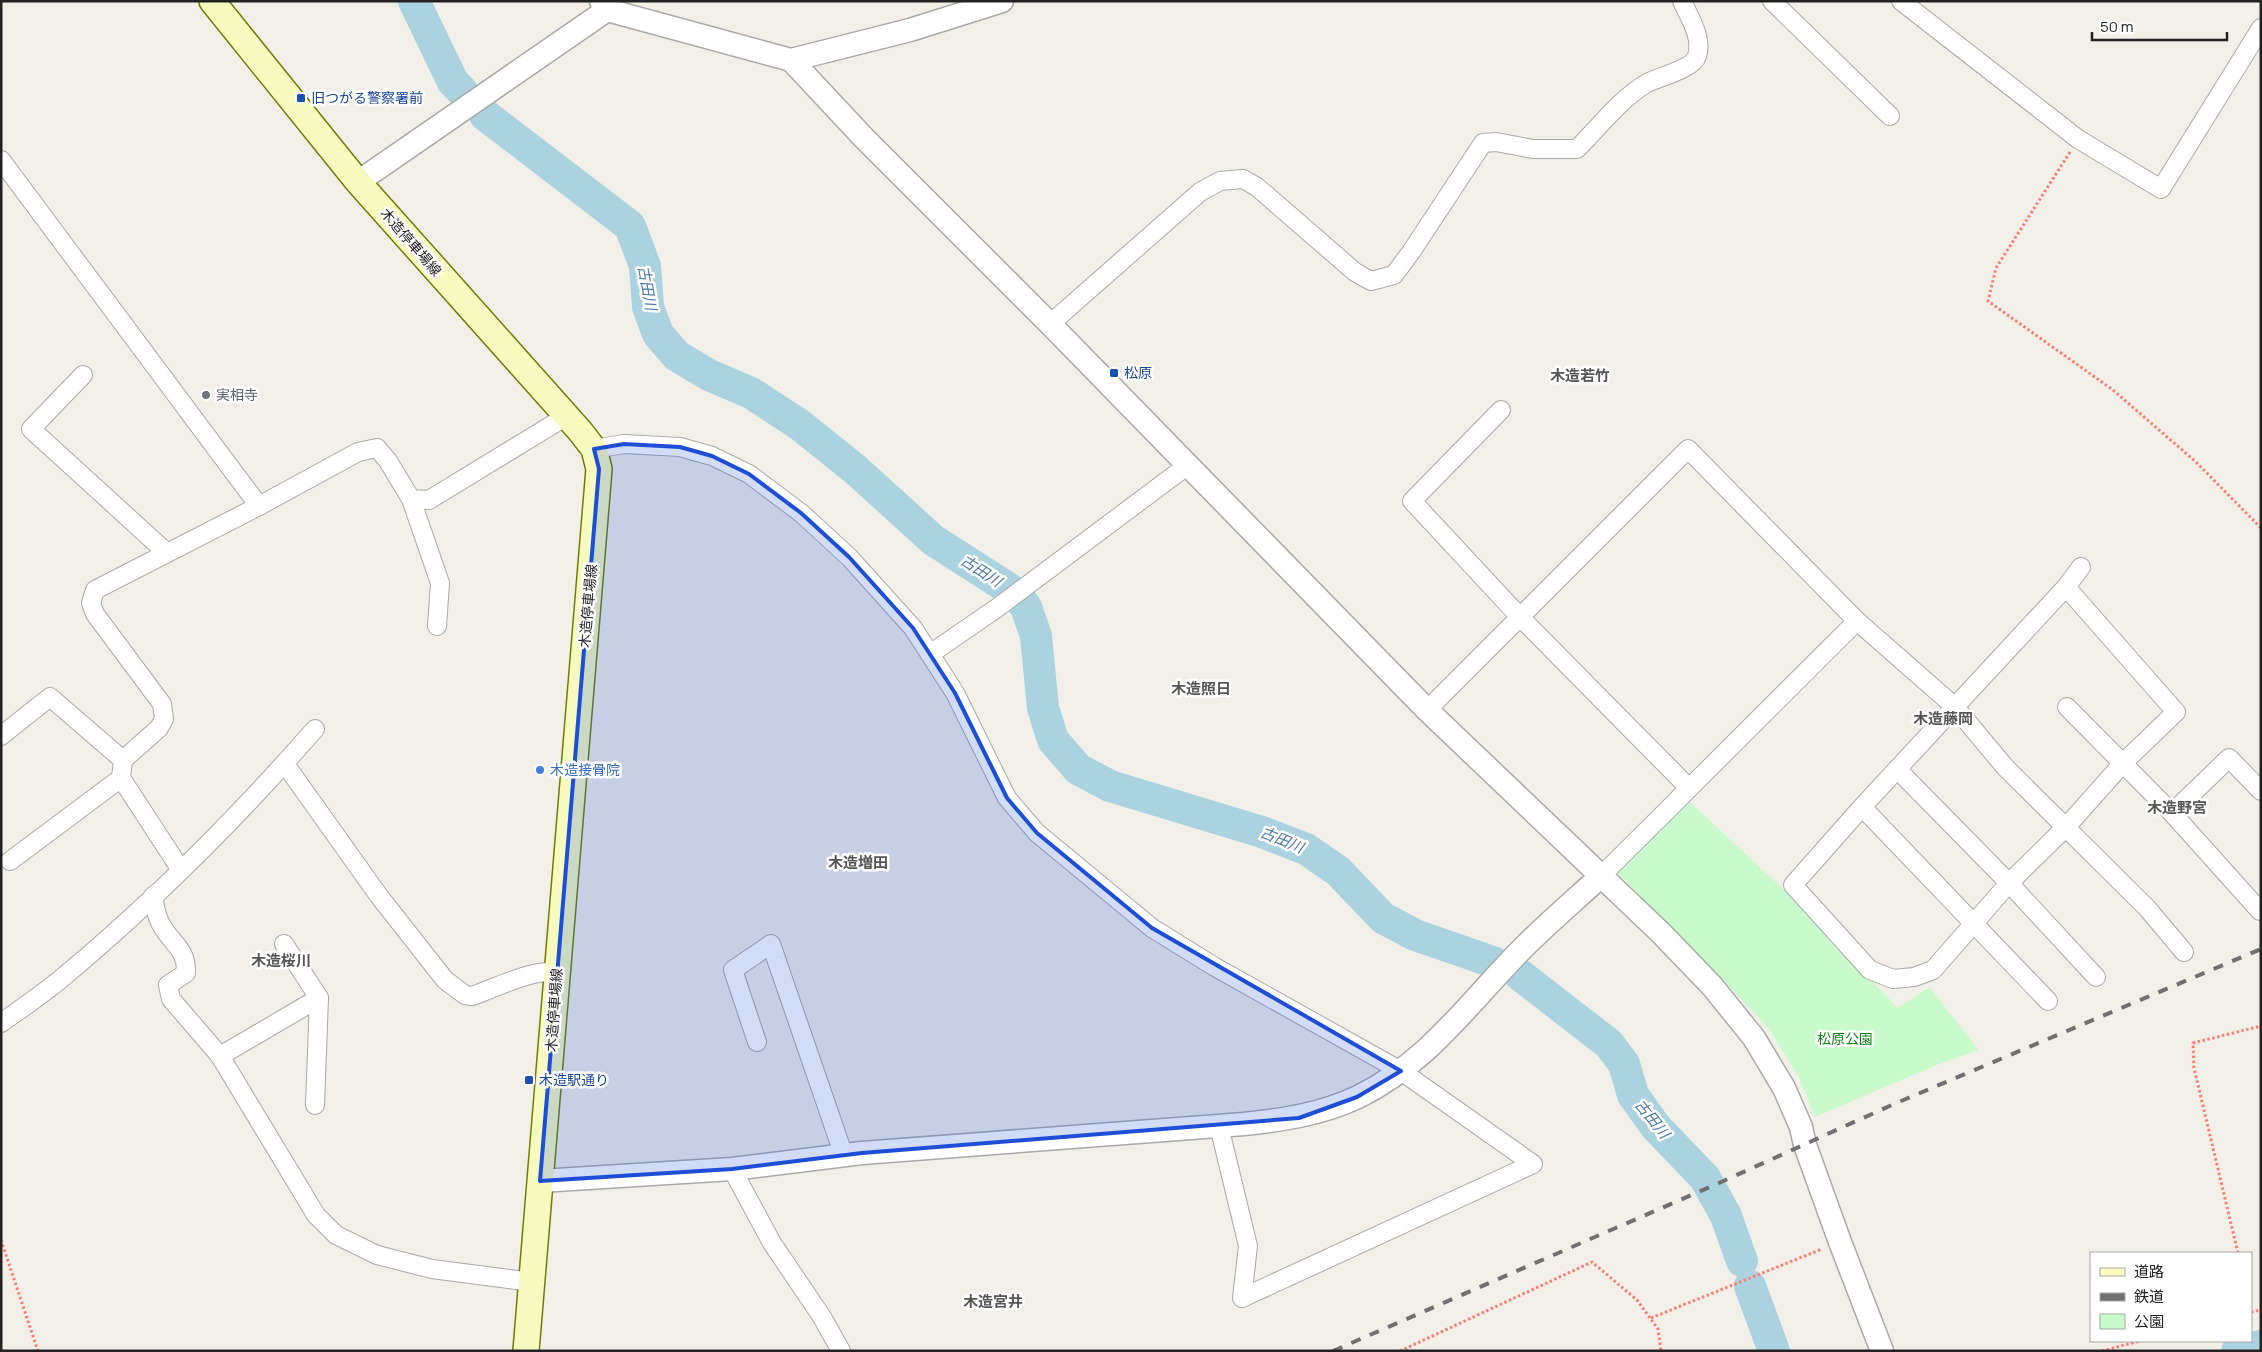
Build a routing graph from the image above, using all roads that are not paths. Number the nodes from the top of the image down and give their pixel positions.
1 (212, 1) edge
2 (1002, 1) edge
3 (1682, 1) edge
4 (1772, 1) edge
5 (1901, 1) edge
6 (604, 6) edge
7 (2261, 28) edge
8 (791, 60) junction
9 (1890, 116) dead end
10 (1, 160) edge
11 (358, 182) junction
12 (1050, 324) junction
13 (83, 375) dead end
14 (1501, 410) dead end
15 (565, 417) junction
16 (594, 449) junction
17 (1188, 465) junction
18 (410, 499) junction
19 (259, 506) junction
20 (167, 553) junction
21 (2081, 567) dead end
22 (2066, 587) junction
23 (1520, 617) junction
24 (1858, 621) junction
25 (437, 626) dead end
26 (930, 654) junction
27 (1954, 706) junction
28 (2067, 708) dead end
29 (1427, 710) junction
30 (315, 729) dead end
31 (1, 736) edge
32 (123, 760) junction
33 (2122, 763) junction
34 (285, 764) junction
35 (1897, 769) junction
36 (121, 778) junction
37 (1689, 788) junction
38 (2261, 791) edge
39 (1862, 807) junction
40 (2172, 813) junction
41 (2066, 826) junction
42 (10, 861) dead end
43 (181, 870) junction
44 (1601, 876) junction
45 (2009, 883) junction
46 (153, 896) junction
47 (2260, 911) edge
48 (1973, 925) junction
49 (284, 944) dead end
50 (2184, 952) dead end
51 (557, 972) junction
52 (2096, 977) dead end
53 (319, 998) junction
54 (2048, 1001) dead end
55 (1, 1023) edge
56 (757, 1042) dead end
57 (220, 1056) junction
58 (1401, 1071) junction
59 (315, 1106) dead end
60 (1219, 1126) junction
61 (844, 1156) junction
62 (732, 1169) junction
63 (540, 1181) junction
64 (532, 1282) junction
65 (526, 1351) edge
66 (842, 1351) edge
67 (1882, 1351) edge

1 - 11 main road, 木造停車場線
2 - 8 street
3 - 12 street
4 - 9 street
5 - 7 street
6 - 8 street
6 - 11 street
8 - 12 street
10 - 19 street
11 - 15 main road, 木造停車場線
12 - 17 street
13 - 20 street
14 - 23 street
15 - 16 main road, 木造停車場線
15 - 18 street
16 - 26 street
16 - 51 main road, 木造停車場線
17 - 26 street
17 - 29 street
18 - 19 street
18 - 25 street
19 - 20 street
20 - 32 street
21 - 22 street
22 - 27 street
22 - 33 street
23 - 24 street
23 - 29 street
23 - 37 street
24 - 27 street
24 - 37 street
26 - 58 street
27 - 35 street
27 - 41 street
28 - 33 street
29 - 44 street
30 - 34 street
31 - 32 street
32 - 36 street
33 - 40 street
33 - 41 street
34 - 43 street
34 - 51 street
35 - 39 street
35 - 45 street
36 - 42 street
36 - 43 street
37 - 44 street
38 - 40 street
39 - 48 street
39 - 48 street
40 - 47 street
41 - 45 street
41 - 50 street
43 - 46 street
44 - 58 street
44 - 67 street
45 - 48 street
45 - 52 street
46 - 55 street
46 - 57 street
48 - 54 street
49 - 53 street
51 - 63 main road, 木造停車場線
53 - 57 street
53 - 59 street
56 - 61 street
57 - 64 street
58 - 60 street
58 - 60 street
60 - 61 street
61 - 62 street
62 - 63 street
62 - 66 street
63 - 64 main road, 木造停車場線
64 - 65 main road, 木造停車場線

